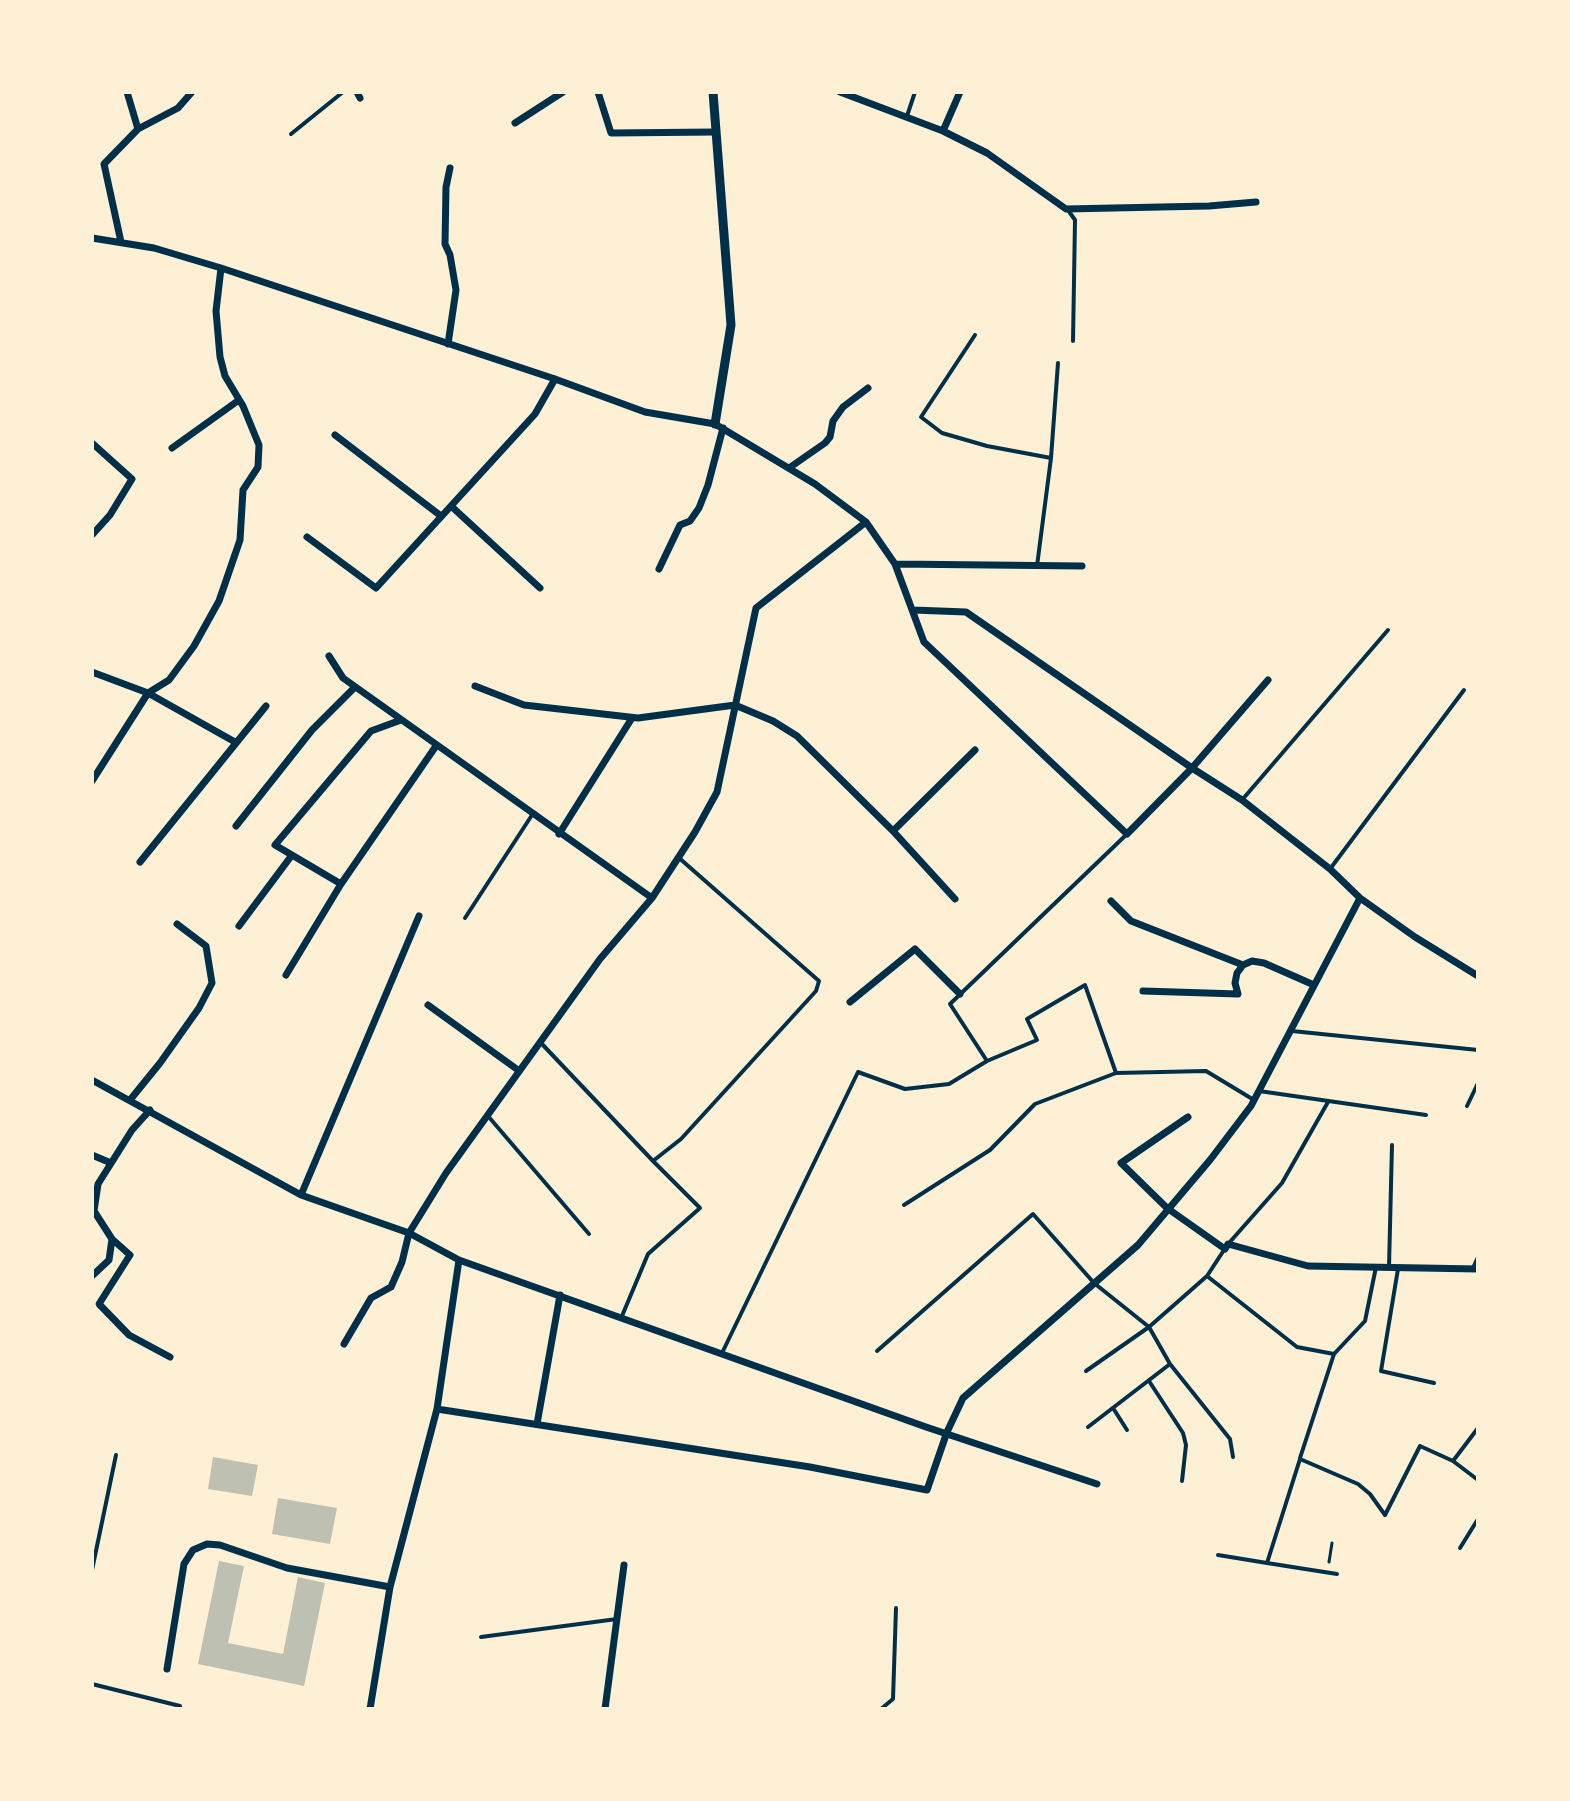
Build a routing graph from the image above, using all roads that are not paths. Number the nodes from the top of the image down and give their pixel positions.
1 (127, 92) edge
2 (192, 92) edge
3 (343, 92) edge
4 (563, 92) edge
5 (598, 92) edge
6 (713, 92) edge
7 (840, 92) edge
8 (915, 92) edge
9 (960, 92) edge
10 (907, 117) junction
11 (515, 123) dead end
12 (138, 129) junction
13 (943, 131) junction
14 (716, 132) junction
15 (291, 134) dead end
16 (450, 168) dead end
17 (1256, 202) dead end
18 (1066, 209) junction
19 (92, 238) edge
20 (121, 242) junction
21 (221, 268) junction
22 (975, 335) dead end
23 (1073, 341) dead end
24 (448, 344) junction
25 (1058, 363) dead end
26 (555, 379) junction
27 (868, 388) dead end
28 (239, 400) junction
29 (719, 426) junction
30 (335, 435) dead end
31 (92, 443) edge
32 (172, 448) dead end
33 (1051, 458) junction
34 (789, 468) junction
35 (451, 506) junction
36 (441, 516) junction
37 (866, 522) junction
38 (92, 535) edge
39 (307, 537) dead end
40 (895, 564) junction
41 (1037, 566) junction
42 (1082, 566) dead end
43 (659, 569) dead end
44 (540, 588) dead end
45 (913, 610) junction
46 (1388, 630) dead end
47 (329, 656) dead end
48 (92, 672) edge
49 (1268, 680) dead end
50 (475, 686) dead end
51 (355, 687) junction
52 (1464, 690) dead end
53 (148, 693) junction
54 (735, 705) junction
55 (266, 706) dead end
56 (632, 718) junction
57 (401, 720) junction
58 (235, 742) junction
59 (436, 746) junction
60 (975, 750) dead end
61 (1192, 768) junction
62 (92, 781) edge
63 (1242, 800) junction
64 (532, 815) junction
65 (236, 826) dead end
66 (893, 831) junction
67 (559, 834) junction
68 (1127, 834) junction
69 (292, 855) junction
70 (678, 857) junction
71 (140, 862) dead end
72 (1330, 869) junction
73 (341, 884) junction
74 (652, 898) junction
75 (1360, 898) junction
76 (955, 899) dead end
77 (1111, 901) dead end
78 (419, 916) dead end
79 (465, 918) dead end
80 (177, 924) dead end
81 (239, 926) dead end
82 (1243, 965) junction
83 (286, 975) dead end
84 (1478, 976) edge
85 (1314, 985) junction
86 (1143, 991) dead end
87 (960, 994) junction
88 (850, 1002) dead end
89 (428, 1005) dead end
90 (1290, 1031) junction
91 (540, 1041) junction
92 (1478, 1050) edge
93 (987, 1061) junction
94 (518, 1070) junction
95 (1116, 1073) junction
96 (92, 1080) edge
97 (1478, 1083) edge
98 (1259, 1091) junction
99 (130, 1100) junction
100 (1254, 1100) junction
101 (1328, 1102) junction
102 (1467, 1106) dead end
103 (150, 1110) junction
104 (487, 1115) junction
105 (1426, 1115) dead end
106 (1188, 1117) dead end
107 (1392, 1145) dead end
108 (92, 1155) edge
109 (653, 1161) junction
110 (111, 1163) junction
111 (98, 1184) junction
112 (92, 1192) edge
113 (301, 1195) junction
114 (904, 1205) dead end
115 (1167, 1208) junction
116 (409, 1233) junction
117 (589, 1234) dead end
118 (112, 1239) junction
119 (1226, 1246) junction
120 (1478, 1257) edge
121 (459, 1260) junction
122 (1376, 1267) junction
123 (1394, 1267) junction
124 (1476, 1268) edge
125 (92, 1276) edge
126 (1207, 1276) junction
127 (1094, 1283) junction
128 (560, 1295) junction
129 (622, 1316) junction
130 (1149, 1327) junction
131 (344, 1344) dead end
132 (877, 1351) dead end
133 (722, 1353) junction
134 (1334, 1354) junction
135 (170, 1357) dead end
136 (1170, 1364) junction
137 (1086, 1371) dead end
138 (1149, 1381) junction
139 (1434, 1383) dead end
140 (1113, 1408) junction
141 (437, 1409) junction
142 (537, 1424) junction
143 (1088, 1427) dead end
144 (1478, 1428) edge
145 (1127, 1430) dead end
146 (947, 1432) junction
147 (116, 1455) dead end
148 (1233, 1457) dead end
149 (1300, 1459) junction
150 (1453, 1461) junction
151 (1478, 1480) edge
152 (1182, 1481) dead end
153 (1097, 1484) dead end
154 (1478, 1519) edge
155 (1460, 1548) dead end
156 (1218, 1555) dead end
157 (1267, 1563) junction
158 (624, 1565) dead end
159 (92, 1570) edge
160 (1337, 1574) dead end
161 (390, 1587) junction
162 (896, 1608) dead end
163 (617, 1619) junction
164 (481, 1637) dead end
165 (167, 1669) dead end
166 (92, 1684) edge
167 (180, 1709) edge
168 (370, 1709) edge
169 (605, 1709) edge
170 (881, 1709) edge

1 - 12 street
2 - 12 street
3 - 15 lane
4 - 11 street
5 - 14 street
6 - 14 street
7 - 10 street
8 - 10 lane
9 - 13 street
10 - 13 street
12 - 20 street
13 - 18 street
14 - 29 street
16 - 24 street
17 - 18 street
18 - 23 lane
19 - 20 street
20 - 21 street
21 - 24 street
21 - 28 street
22 - 33 lane
24 - 26 street
25 - 33 lane
26 - 29 street
26 - 35 street
27 - 34 street
28 - 32 street
28 - 53 street
29 - 34 street
29 - 43 street
30 - 36 street
31 - 38 street
33 - 41 lane
34 - 37 street
35 - 36 street
35 - 44 street
36 - 39 street
37 - 40 street
37 - 54 street
40 - 41 street
40 - 45 street
41 - 42 street
45 - 61 street
45 - 68 street
46 - 63 lane
47 - 51 street
48 - 53 street
49 - 61 street
50 - 56 street
51 - 57 street
51 - 65 street
52 - 72 lane
53 - 58 street
53 - 62 street
54 - 56 street
54 - 66 street
54 - 70 street
55 - 58 street
56 - 67 street
57 - 59 street
57 - 69 street
58 - 71 street
59 - 64 street
59 - 73 street
60 - 66 street
61 - 63 street
61 - 68 street
63 - 72 street
64 - 67 street
64 - 79 lane
66 - 76 street
67 - 74 street
68 - 87 lane
69 - 73 street
69 - 81 street
70 - 74 street
70 - 109 lane
72 - 75 street
73 - 83 street
74 - 91 street
75 - 84 street
75 - 85 street
77 - 82 street
78 - 113 street
80 - 99 street
82 - 85 street
82 - 86 street
85 - 90 street
87 - 88 street
87 - 93 lane
89 - 94 street
90 - 92 lane
90 - 98 street
91 - 94 street
91 - 109 lane
93 - 95 lane
93 - 133 lane
94 - 104 street
95 - 100 lane
95 - 114 lane
96 - 99 street
97 - 102 lane
98 - 100 street
98 - 101 lane
99 - 103 street
100 - 115 street
101 - 105 lane
101 - 119 lane
103 - 110 street
103 - 113 street
104 - 116 street
104 - 117 lane
106 - 115 street
107 - 123 lane
108 - 110 street
109 - 129 lane
110 - 111 street
111 - 112 street
111 - 118 street
113 - 116 street
115 - 119 street
115 - 127 street
116 - 121 street
116 - 131 street
118 - 125 street
118 - 135 street
119 - 122 street
119 - 126 lane
120 - 124 lane
121 - 128 street
121 - 141 street
122 - 123 street
122 - 134 lane
123 - 124 street
123 - 139 lane
126 - 130 lane
126 - 134 lane
127 - 130 lane
127 - 132 lane
127 - 146 street
128 - 129 street
128 - 142 street
129 - 133 street
130 - 136 lane
130 - 137 lane
133 - 146 street
134 - 149 lane
136 - 138 lane
136 - 148 lane
138 - 140 lane
138 - 152 lane
140 - 143 lane
140 - 145 lane
141 - 142 street
141 - 161 street
142 - 146 street
144 - 150 lane
146 - 153 street
147 - 159 lane
149 - 150 lane
149 - 157 lane
150 - 151 lane
154 - 155 lane
156 - 157 lane
157 - 160 lane
158 - 163 street
161 - 165 street
161 - 168 street
162 - 170 lane
163 - 164 lane
163 - 169 street
166 - 167 lane

